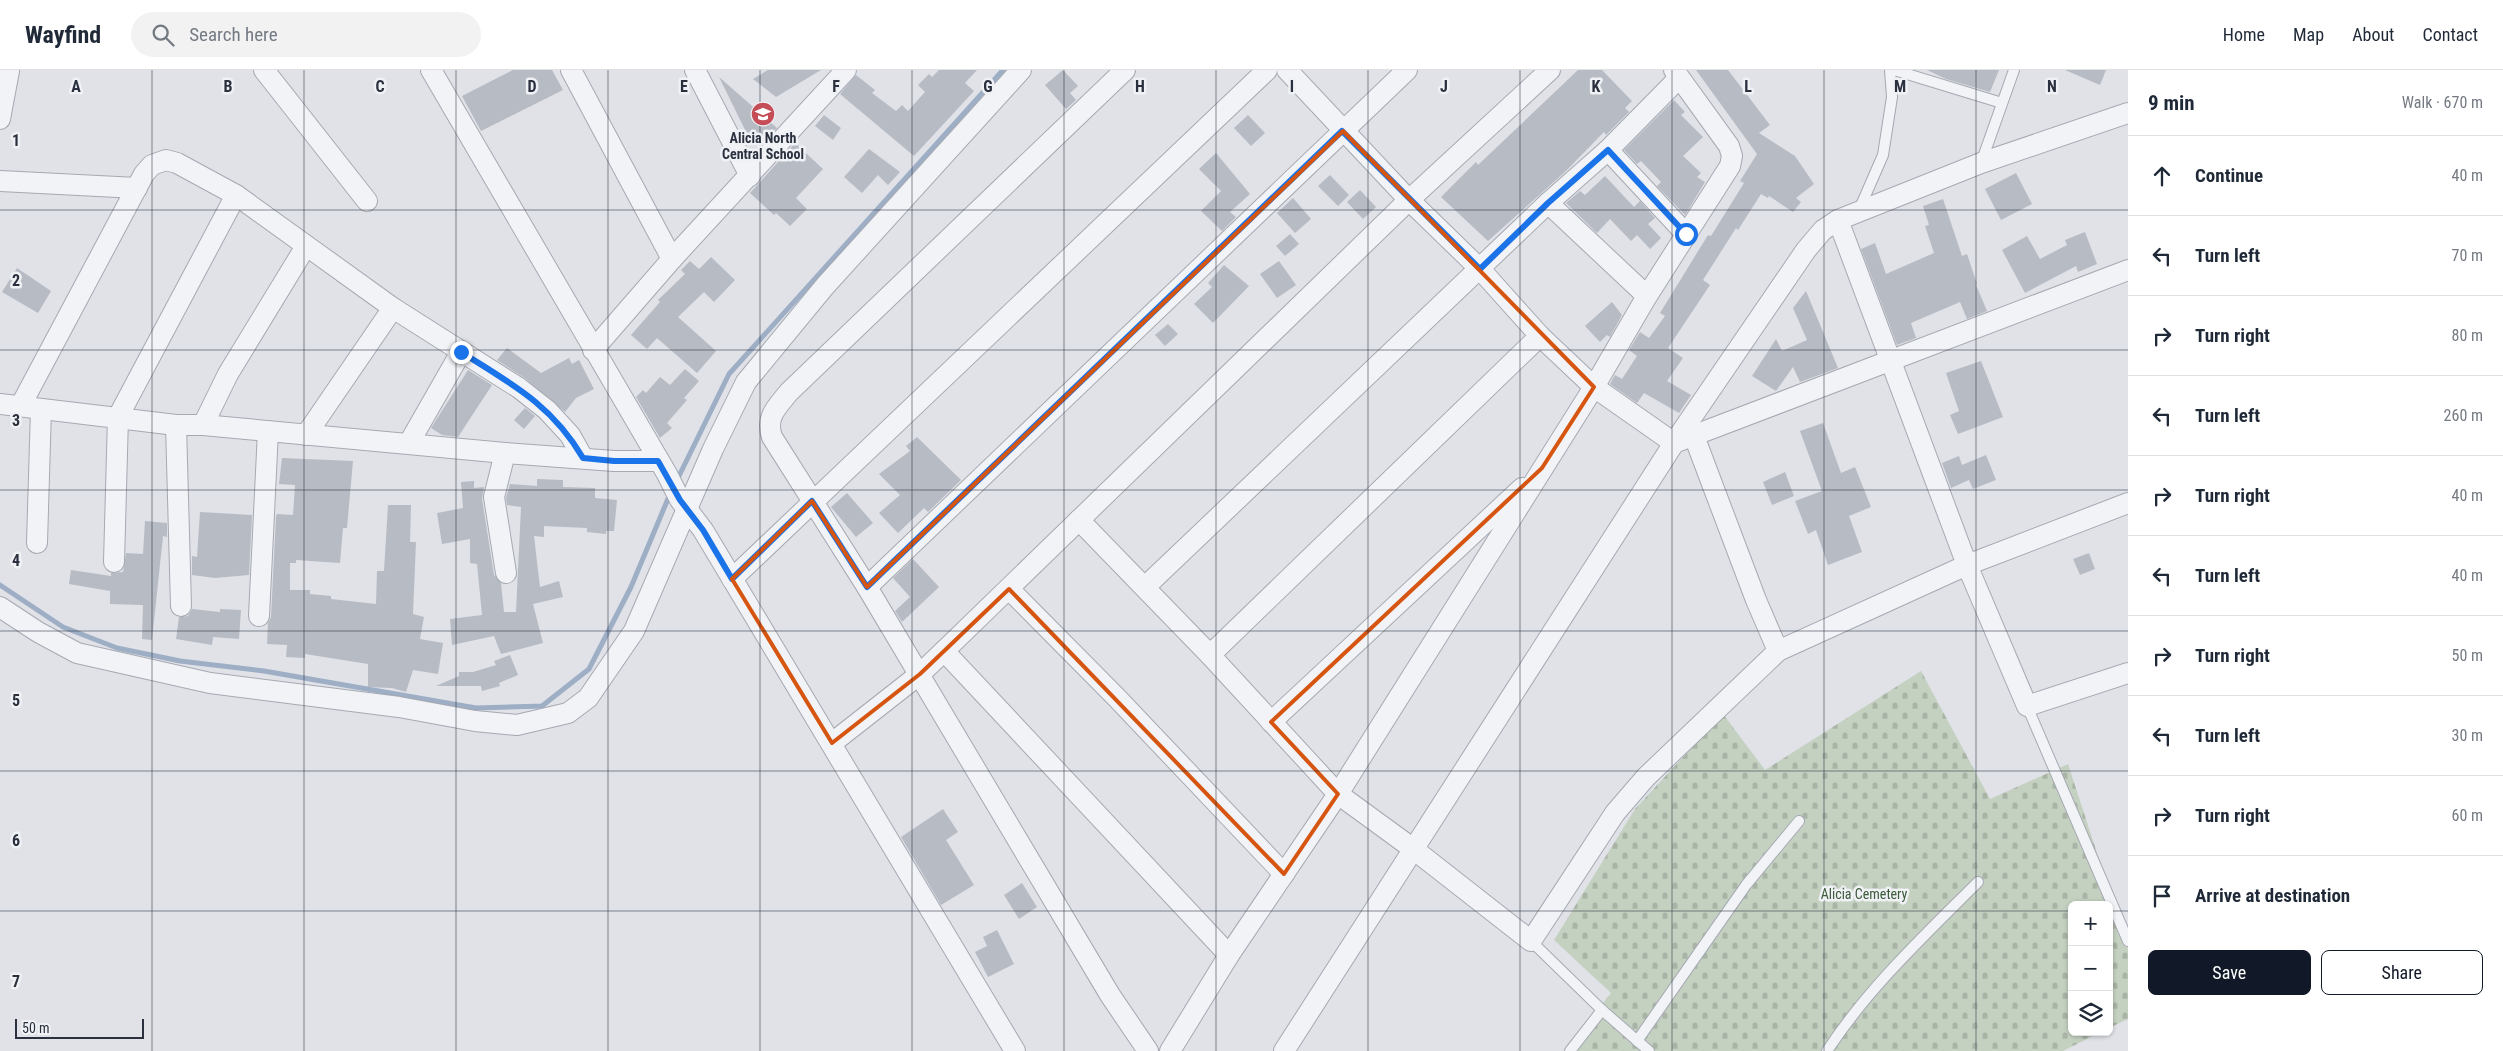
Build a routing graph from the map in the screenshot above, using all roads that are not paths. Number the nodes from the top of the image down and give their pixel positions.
1 (264, 70) edge
2 (431, 70) edge
3 (571, 70) edge
4 (695, 70) edge
5 (846, 70) edge
6 (1021, 70) edge
7 (1125, 70) edge
8 (1267, 70) edge
9 (1287, 70) edge
10 (1407, 70) edge
11 (1550, 70) edge
12 (1890, 70) edge
13 (1894, 70) edge
14 (2014, 70) edge
15 (8, 71) edge
16 (1676, 74) edge
17 (2002, 103) junction
18 (2128, 113) edge
19 (0, 119) edge
20 (1342, 131) junction
21 (1608, 150) junction
22 (1981, 163) junction
23 (750, 176) junction
24 (0, 181) edge
25 (137, 188) junction
26 (236, 195) junction
27 (1409, 200) junction
28 (366, 201) dead end
29 (1548, 203) junction
30 (1858, 212) junction
31 (1838, 220) junction
32 (1686, 234) junction
33 (306, 246) junction
34 (672, 259) junction
35 (1480, 269) junction
36 (2128, 270) edge
37 (1647, 296) junction
38 (393, 308) junction
39 (1540, 336) junction
40 (593, 350) junction
41 (461, 352) junction
42 (1892, 358) junction
43 (1594, 386) junction
44 (0, 404) edge
45 (31, 407) junction
46 (118, 417) junction
47 (176, 425) junction
48 (202, 425) junction
49 (268, 431) junction
50 (306, 435) junction
51 (1694, 436) junction
52 (409, 443) junction
53 (1674, 443) junction
54 (505, 453) junction
55 (583, 458) junction
56 (663, 468) junction
57 (1542, 468) junction
58 (812, 501) junction
59 (2128, 502) edge
60 (684, 505) junction
61 (1080, 520) junction
62 (38, 543) dead end
63 (114, 562) dead end
64 (1967, 565) junction
65 (506, 573) dead end
66 (732, 579) junction
67 (867, 587) junction
68 (1145, 587) junction
69 (1009, 589) junction
70 (181, 606) dead end
71 (0, 607) edge
72 (259, 616) dead end
73 (944, 651) junction
74 (1778, 652) junction
75 (1210, 655) junction
76 (2128, 673) edge
77 (920, 674) junction
78 (2028, 706) junction
79 (1271, 722) junction
80 (832, 742) junction
81 (1338, 794) junction
82 (1799, 821) dead end
83 (1412, 848) junction
84 (1284, 874) junction
85 (1978, 882) dead end
86 (1531, 941) junction
87 (2128, 941) edge
88 (1229, 955) junction
89 (1602, 1010) junction
90 (1638, 1041) junction
91 (1011, 1048) edge
92 (1148, 1051) edge
93 (1170, 1051) edge
94 (1284, 1051) edge
95 (1570, 1051) edge
96 (1649, 1051) edge
97 (1827, 1051) edge

1 - 28 street
2 - 40 street
3 - 34 street
4 - 23 street
5 - 23 street
6 - 60 street
7 - 58 street
8 - 58 street
9 - 20 street
10 - 20 street
11 - 27 street
12 - 30 lane
13 - 17 lane
14 - 17 lane
15 - 19 street
16 - 21 street
16 - 32 street
17 - 22 lane
18 - 22 street
20 - 27 street
20 - 67 street
21 - 29 street
21 - 32 street
22 - 30 street
23 - 34 street
24 - 25 street
25 - 26 street
25 - 45 street
26 - 33 street
26 - 46 street
27 - 35 street
27 - 61 street
29 - 35 street
29 - 37 street
30 - 31 street
31 - 42 street
31 - 53 street
32 - 37 street
33 - 38 street
33 - 48 street
34 - 40 street
35 - 39 street
35 - 68 street
36 - 42 street
37 - 43 street
38 - 41 street
38 - 50 street
39 - 43 street
39 - 75 street
40 - 56 street
41 - 52 street
41 - 55 street
42 - 51 street
42 - 64 street
43 - 53 street
43 - 57 street
44 - 45 street
45 - 46 street
45 - 62 street
46 - 47 street
46 - 63 street
47 - 48 street
47 - 70 street
48 - 49 street
49 - 50 street
49 - 72 street
50 - 52 street
51 - 53 street
51 - 74 street
52 - 54 street
53 - 83 street
54 - 55 street
54 - 65 street
55 - 56 street
56 - 60 street
57 - 79 street
57 - 81 street
58 - 66 street
58 - 67 street
59 - 64 street
60 - 66 street
60 - 71 street
61 - 68 street
61 - 69 street
64 - 74 street
64 - 78 street
66 - 80 street
67 - 77 street
68 - 75 street
69 - 73 street
69 - 84 street
73 - 77 street
73 - 88 street
74 - 86 street
75 - 79 street
76 - 78 street
77 - 80 street
77 - 92 street
78 - 87 lane
79 - 81 street
80 - 91 street
81 - 83 street
81 - 84 street
82 - 90 lane
83 - 86 street
83 - 94 street
84 - 88 street
85 - 97 lane
86 - 89 lane
88 - 93 street
89 - 90 lane
89 - 95 lane
90 - 96 lane

